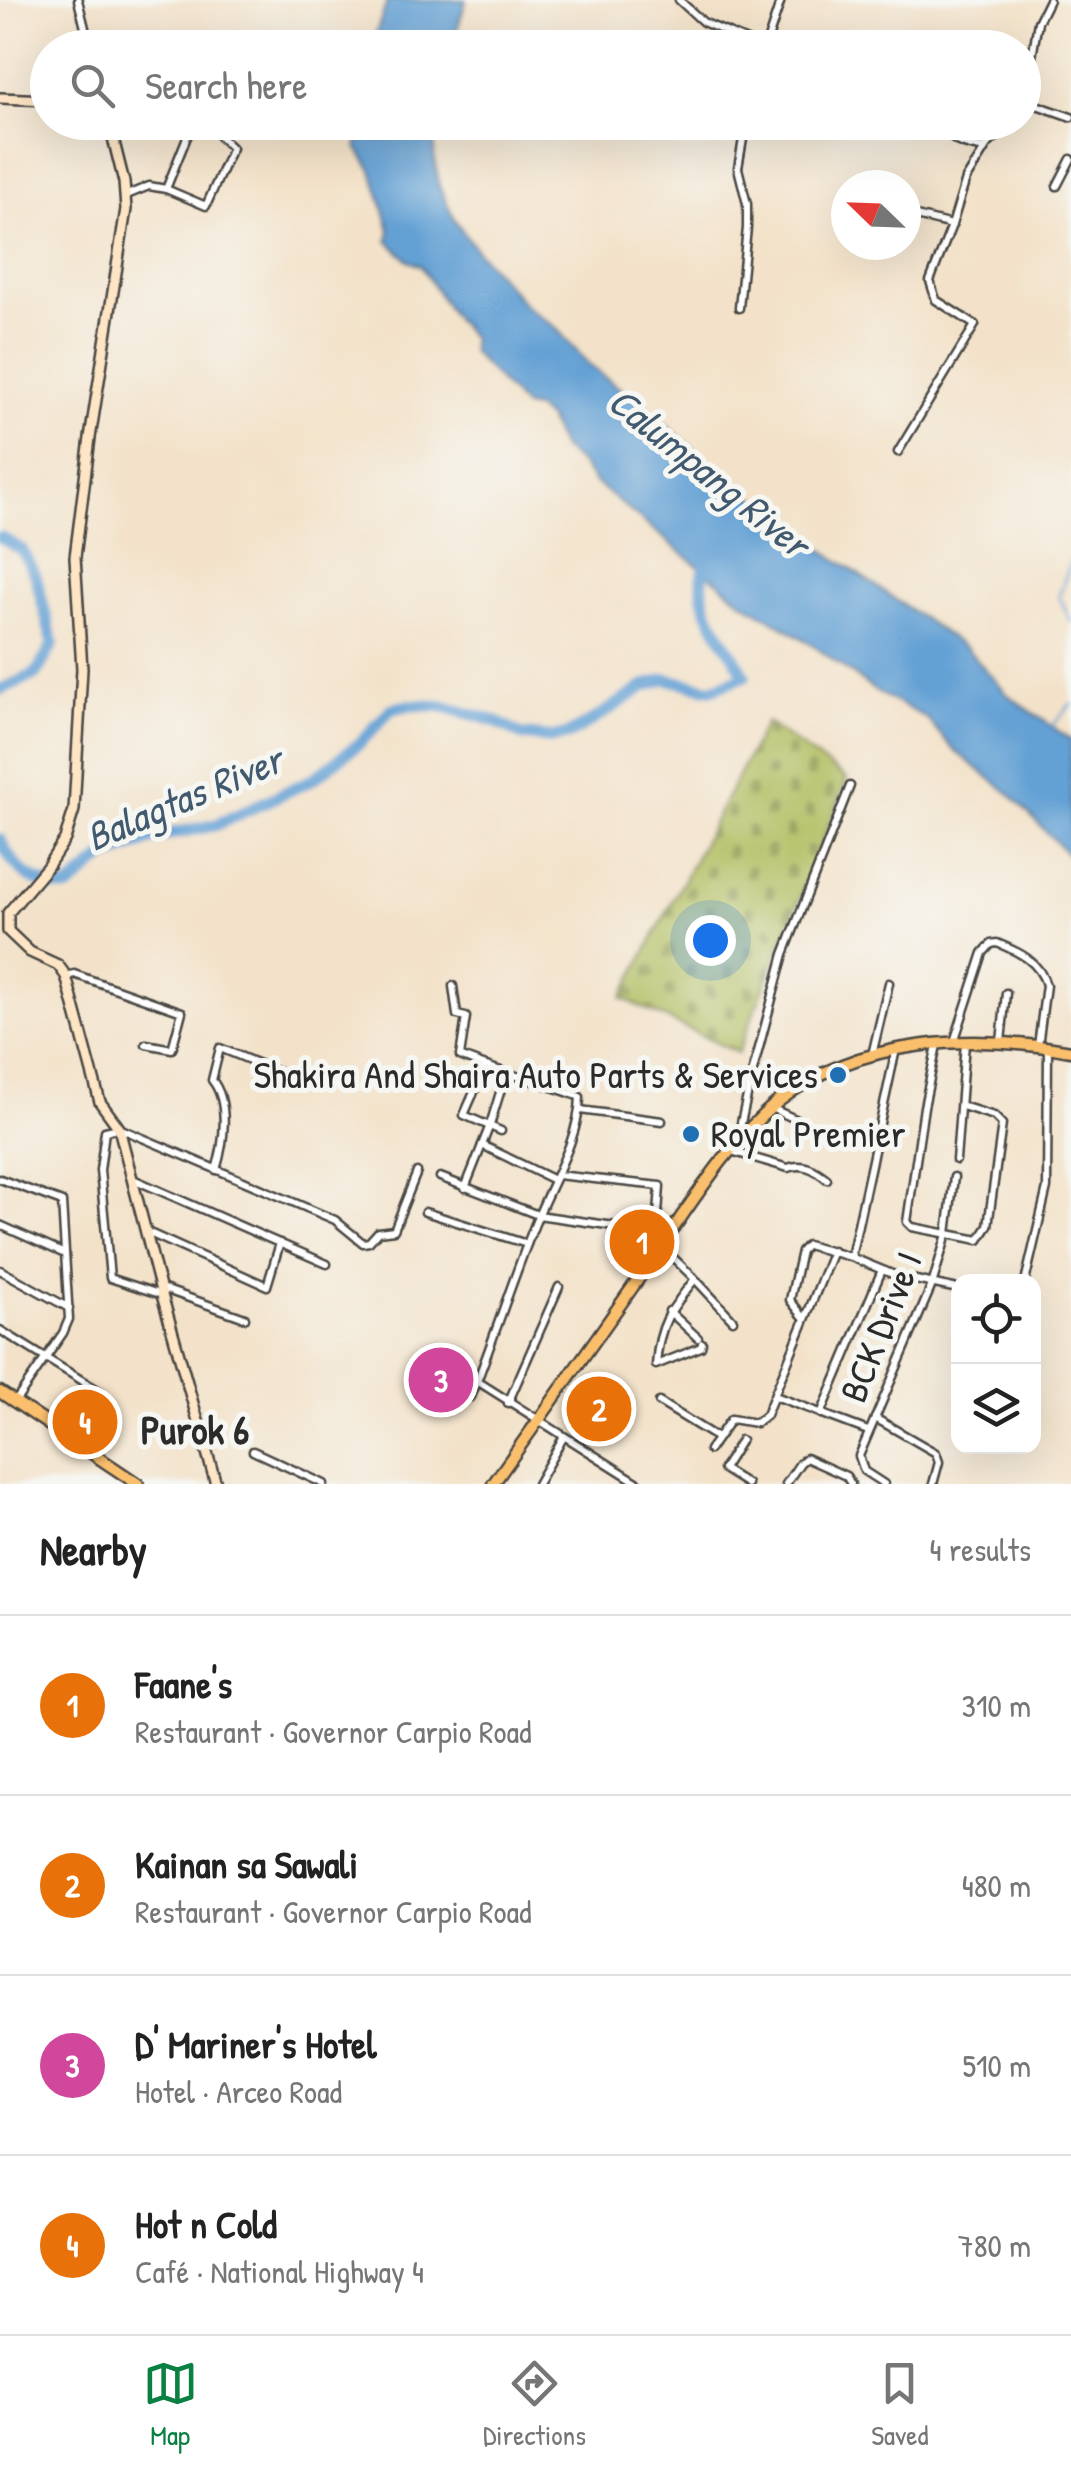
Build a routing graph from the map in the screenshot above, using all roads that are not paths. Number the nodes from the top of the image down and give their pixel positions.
1 (78, 0) edge
2 (679, 0) edge
3 (782, 0) edge
4 (1049, 0) edge
5 (86, 30) edge
6 (722, 30) edge
7 (771, 30) edge
8 (1037, 30) edge
9 (0, 98) edge
10 (30, 99) edge
11 (1041, 107) edge
12 (1071, 117) edge
13 (113, 140) edge
14 (185, 140) edge
15 (226, 140) edge
16 (742, 140) edge
17 (953, 140) edge
18 (993, 140) edge
19 (986, 146) junction
20 (1071, 159) edge
21 (1057, 186) dead end
22 (166, 189) junction
23 (127, 195) junction
24 (921, 217) edge
25 (952, 225) junction
26 (738, 308) dead end
27 (898, 452) dead end
28 (850, 786) dead end
29 (4, 932) edge
30 (66, 976) junction
31 (889, 983) dead end
32 (452, 986) dead end
33 (1006, 992) dead end
34 (959, 1043) junction
35 (146, 1044) dead end
36 (937, 1044) junction
37 (1001, 1044) junction
38 (1043, 1046) junction
39 (896, 1049) junction
40 (1071, 1051) edge
41 (872, 1055) junction
42 (485, 1067) junction
43 (506, 1073) junction
44 (300, 1081) dead end
45 (962, 1106) junction
46 (772, 1108) junction
47 (580, 1110) junction
48 (662, 1121) dead end
49 (804, 1123) dead end
50 (490, 1125) junction
51 (119, 1128) junction
52 (501, 1131) dead end
53 (741, 1139) junction
54 (482, 1146) junction
55 (730, 1151) junction
56 (956, 1160) dead end
57 (216, 1170) junction
58 (417, 1172) dead end
59 (440, 1177) dead end
60 (555, 1177) junction
61 (954, 1177) dead end
62 (0, 1179) edge
63 (827, 1179) dead end
64 (133, 1180) junction
65 (465, 1188) junction
66 (426, 1212) dead end
67 (538, 1214) junction
68 (0, 1225) edge
69 (145, 1231) junction
70 (656, 1232) junction
71 (947, 1234) junction
72 (280, 1244) junction
73 (528, 1244) junction
74 (661, 1247) junction
75 (832, 1251) junction
76 (66, 1254) junction
77 (851, 1256) junction
78 (327, 1264) dead end
79 (0, 1270) edge
80 (882, 1270) junction
81 (1026, 1274) edge
82 (695, 1279) junction
83 (932, 1285) junction
84 (560, 1286) dead end
85 (951, 1288) edge
86 (161, 1291) junction
87 (69, 1308) junction
88 (670, 1310) junction
89 (245, 1318) dead end
90 (805, 1319) junction
91 (732, 1320) dead end
92 (0, 1330) edge
93 (45, 1359) junction
94 (478, 1381) junction
95 (0, 1392) edge
96 (104, 1394) dead end
97 (775, 1396) junction
98 (471, 1397) dead end
99 (15, 1402) junction
100 (660, 1402) dead end
101 (508, 1403) junction
102 (820, 1414) junction
103 (875, 1418) junction
104 (538, 1422) junction
105 (868, 1431) junction
106 (716, 1437) junction
107 (563, 1438) junction
108 (741, 1440) dead end
109 (709, 1450) dead end
110 (253, 1451) dead end
111 (848, 1480) edge
112 (138, 1484) edge
113 (216, 1484) edge
114 (324, 1484) edge
115 (493, 1484) edge
116 (537, 1484) edge
117 (640, 1484) edge
118 (747, 1484) edge
119 (786, 1484) edge
120 (884, 1484) edge
121 (933, 1484) edge

1 - 5 street
2 - 6 street
3 - 7 street
4 - 8 street
9 - 10 street
11 - 12 street
13 - 23 street
14 - 22 street
15 - 22 street
16 - 26 street
17 - 19 street
18 - 19 street
19 - 25 street
20 - 21 street
22 - 23 street
23 - 29 street
24 - 25 street
25 - 27 street
28 - 53 street
29 - 30 street
30 - 35 street
30 - 51 street
31 - 41 street
32 - 42 street
33 - 37 street
34 - 36 main road
34 - 37 main road
34 - 38 street
34 - 45 street
36 - 39 main road
36 - 71 street
37 - 38 main road
38 - 40 main road
38 - 81 street
39 - 41 main road
39 - 77 street
41 - 46 main road
42 - 43 street
42 - 50 street
43 - 47 street
43 - 50 street
44 - 57 street
45 - 56 street
45 - 71 street
46 - 49 street
46 - 53 main road
47 - 48 street
47 - 60 street
50 - 52 street
50 - 54 street
51 - 57 street
51 - 64 street
51 - 86 street
53 - 55 main road
54 - 60 street
54 - 65 street
55 - 63 street
55 - 74 main road
57 - 58 street
59 - 65 street
60 - 67 street
60 - 70 street
61 - 71 street, BCK Drive I
62 - 76 street
64 - 69 street
64 - 72 street
65 - 67 street
66 - 73 street
67 - 70 street
67 - 73 street
68 - 76 street
69 - 72 street
69 - 86 street
70 - 74 street
71 - 83 street, BCK Drive I
72 - 78 street
73 - 94 street
74 - 82 street
74 - 104 main road
75 - 77 street
75 - 90 street
75 - 90 street
76 - 87 street
77 - 80 street
79 - 87 street
80 - 83 street
80 - 102 street
82 - 88 street
82 - 91 street
83 - 85 street
83 - 103 street, BCK Drive I
84 - 101 street
86 - 89 street
86 - 113 street
87 - 93 street
88 - 88 street
90 - 97 street
92 - 93 street
93 - 96 street
93 - 99 street
94 - 98 street
94 - 101 street
95 - 99 main road
97 - 102 street
97 - 106 street
99 - 112 main road
100 - 106 street
101 - 104 street
102 - 105 street
103 - 105 street, BCK Drive I
103 - 121 street
104 - 107 street
104 - 115 main road
105 - 120 street, BCK Drive I
106 - 109 street
107 - 116 street
107 - 117 street
108 - 118 street
110 - 114 street
111 - 119 street

